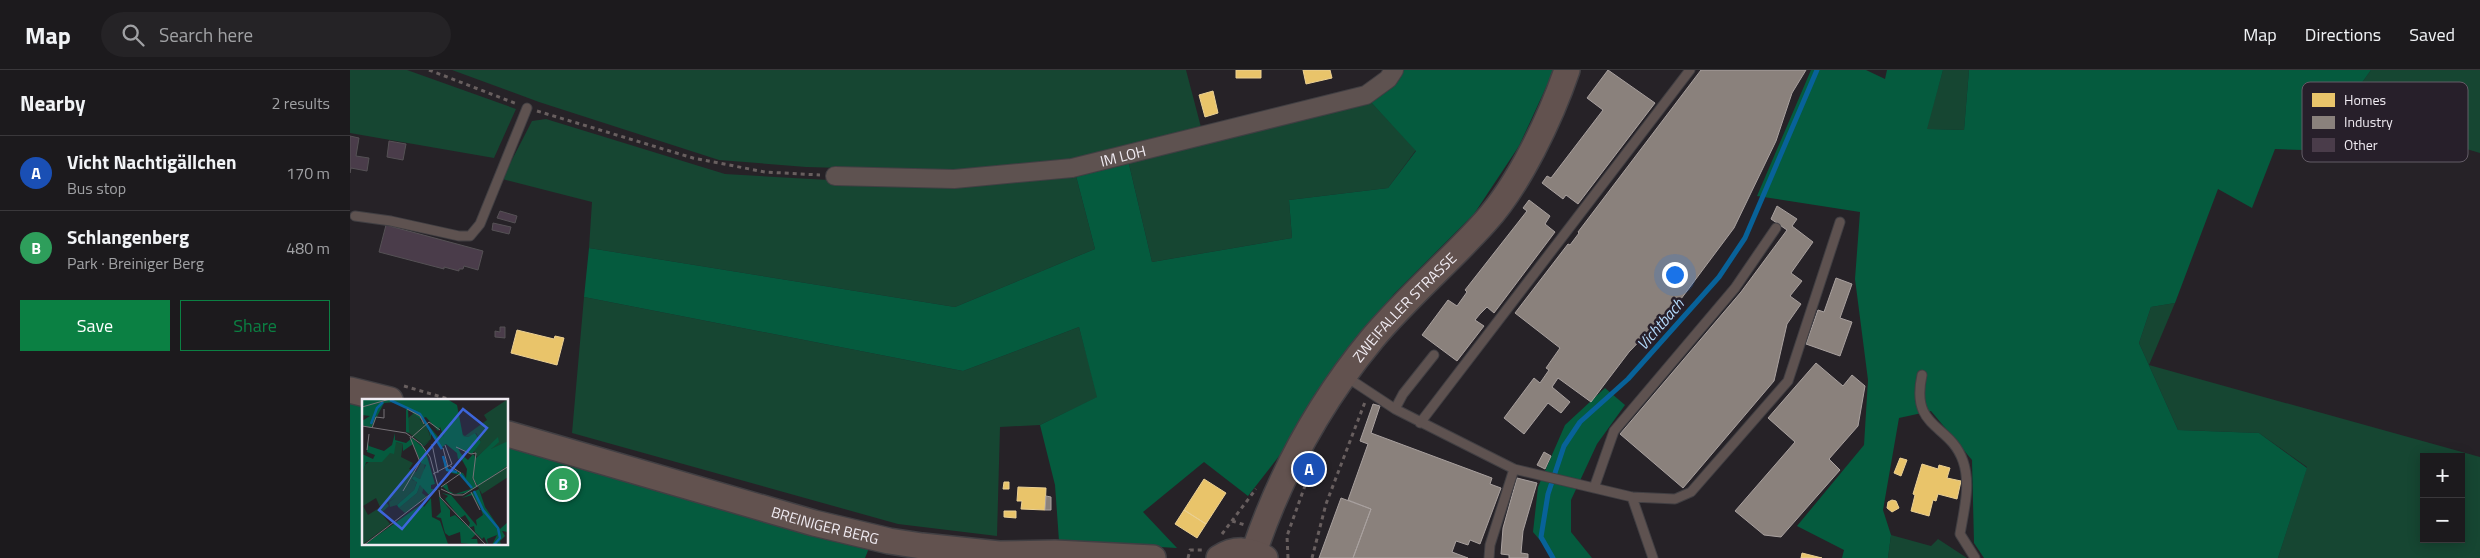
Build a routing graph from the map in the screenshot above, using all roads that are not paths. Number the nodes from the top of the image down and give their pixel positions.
1 (1394, 70) edge
2 (1567, 70) edge
3 (1690, 70) edge
4 (527, 108) road end
5 (836, 176) road end
6 (355, 216) dead end
7 (1840, 222) dead end
8 (1776, 228) dead end
9 (1434, 356) dead end
10 (1922, 375) dead end
11 (1344, 376) junction
12 (350, 390) edge
13 (386, 399) edge
14 (1395, 409) junction
15 (1420, 423) junction
16 (509, 434) edge
17 (1514, 469) junction
18 (1594, 488) junction
19 (1632, 497) junction
20 (1216, 549) edge
21 (1260, 555) edge
22 (1152, 558) edge
23 (1489, 558) edge
24 (1653, 558) edge
25 (1975, 558) edge

1 - 5 street, IM LOH
2 - 11 main road, ZWEIFALLER STRASSE
3 - 15 lane
4 - 6 lane
7 - 19 lane
8 - 18 lane
9 - 14 lane
10 - 25 lane
11 - 14 lane
11 - 21 main road, ZWEIFALLER STRASSE
12 - 13 main road
14 - 15 lane
15 - 17 lane
16 - 22 main road, BREINIGER BERG
17 - 18 lane
17 - 23 lane
18 - 19 lane
19 - 24 lane
20 - 21 main road

